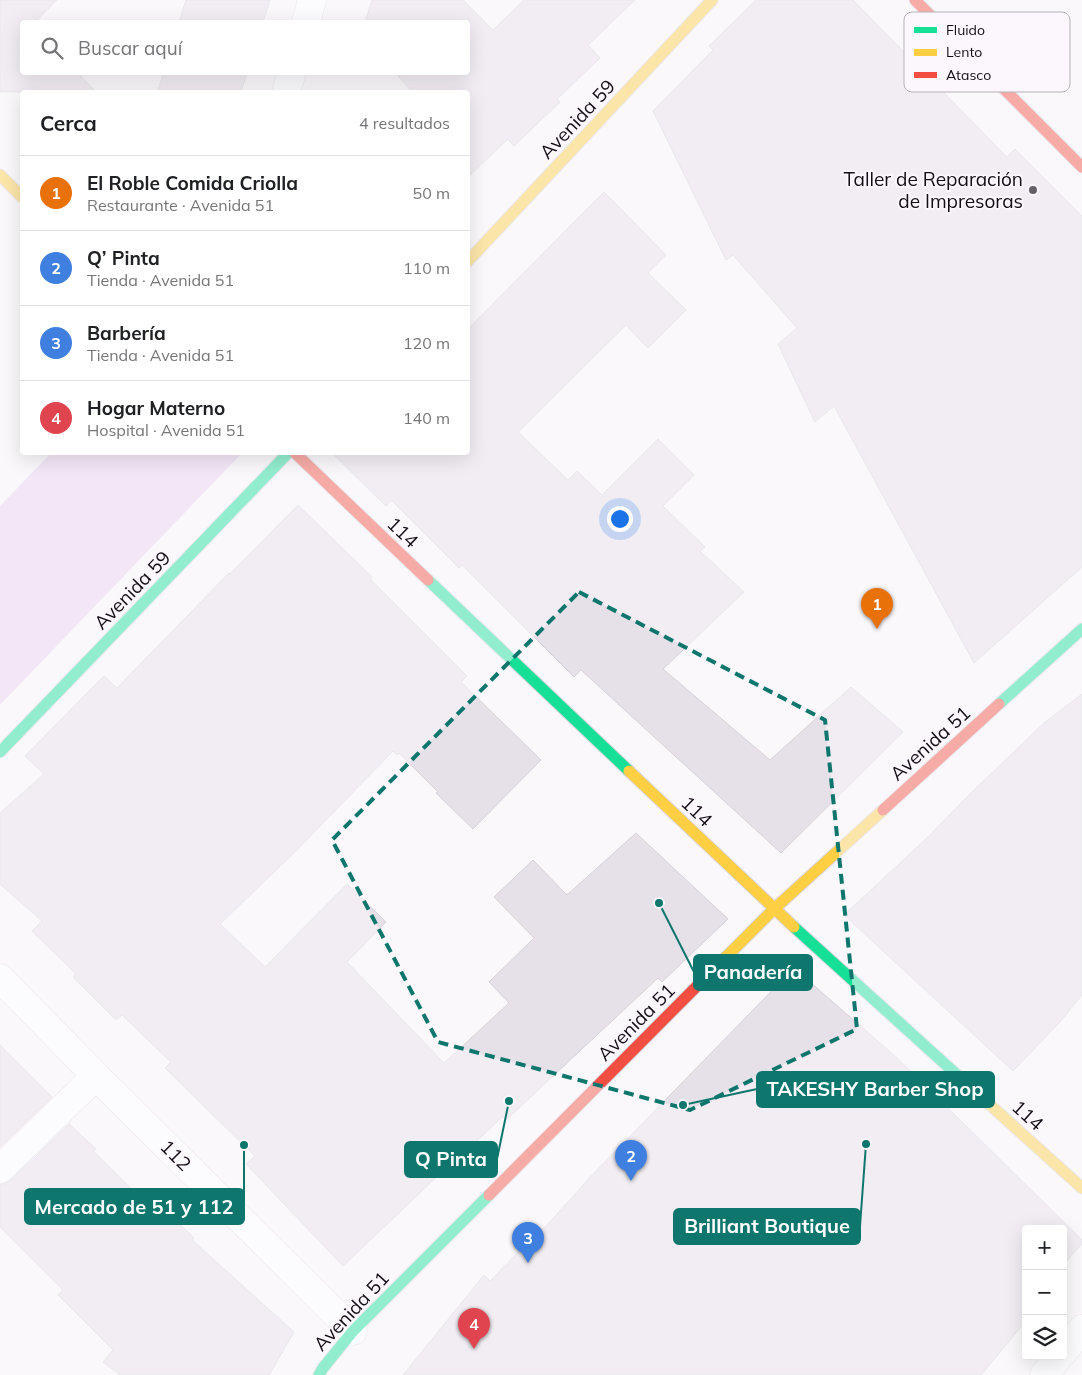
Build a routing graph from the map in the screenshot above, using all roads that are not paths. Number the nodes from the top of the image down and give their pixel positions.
1 (312, 0) edge
2 (712, 0) edge
3 (915, 0) edge
4 (927, 12) edge
5 (307, 20) edge
6 (291, 75) edge
7 (287, 90) edge
8 (1008, 92) edge
9 (1082, 166) edge
10 (0, 175) edge
11 (20, 194) edge
12 (470, 260) edge
13 (285, 455) edge
14 (297, 455) edge
15 (1082, 629) edge
16 (0, 752) edge
17 (774, 909) junction
18 (0, 978) edge
19 (96, 1076) junction
20 (0, 1169) edge
21 (1082, 1188) edge
22 (1082, 1329) edge
23 (353, 1331) junction
24 (1067, 1347) edge
25 (1056, 1360) edge
26 (325, 1373) edge
27 (1044, 1375) edge

1 - 5 street
2 - 12 main road, Avenida 59
3 - 4 main road
6 - 7 street
8 - 9 main road
10 - 11 main road
13 - 16 main road, Avenida 59
14 - 17 main road, 114
15 - 17 main road, Avenida 51
17 - 21 main road, 114
17 - 23 main road, Avenida 51
18 - 19 street, 112
19 - 20 street
19 - 23 street, 112
22 - 24 street
23 - 26 main road, Avenida 51
25 - 27 street

